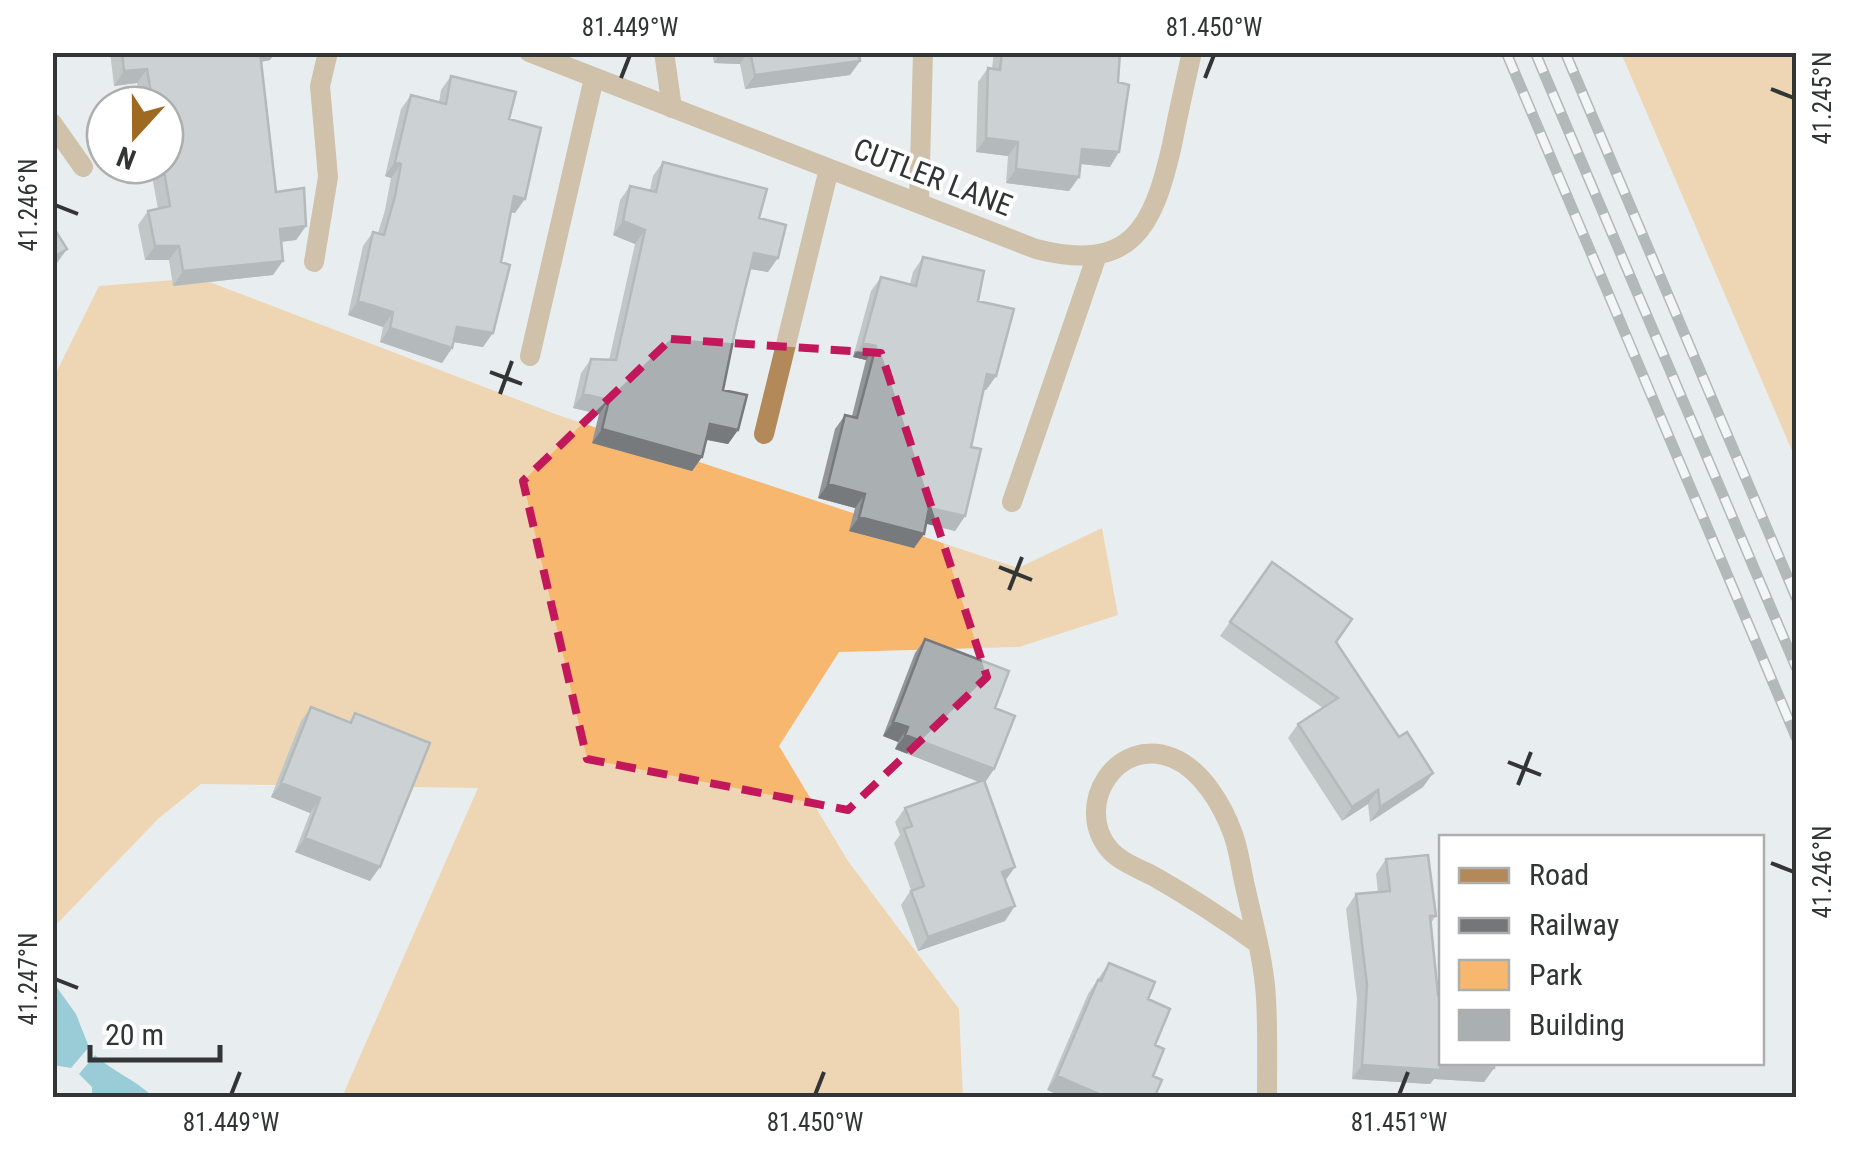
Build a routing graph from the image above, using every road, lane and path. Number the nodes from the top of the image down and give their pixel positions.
1 (328, 52) edge
2 (528, 52) edge
3 (664, 52) edge
4 (923, 52) edge
5 (1192, 52) edge
6 (594, 78) junction
7 (672, 108) junction
8 (52, 122) edge
9 (83, 167) dead end
10 (829, 169) junction
11 (919, 204) junction
12 (1097, 256) junction
13 (314, 262) dead end
14 (530, 356) dead end
15 (764, 434) dead end
16 (1012, 502) dead end
17 (1258, 942) junction
18 (1267, 1098) edge

1 - 13 street
2 - 6 street, CUTLER LANE
3 - 7 street
4 - 11 street
5 - 12 street
6 - 7 street, CUTLER LANE
6 - 14 street
7 - 10 street, CUTLER LANE
8 - 9 street
10 - 11 street, CUTLER LANE
10 - 15 street
11 - 12 street, CUTLER LANE
12 - 16 street
17 - 17 street
17 - 18 street

